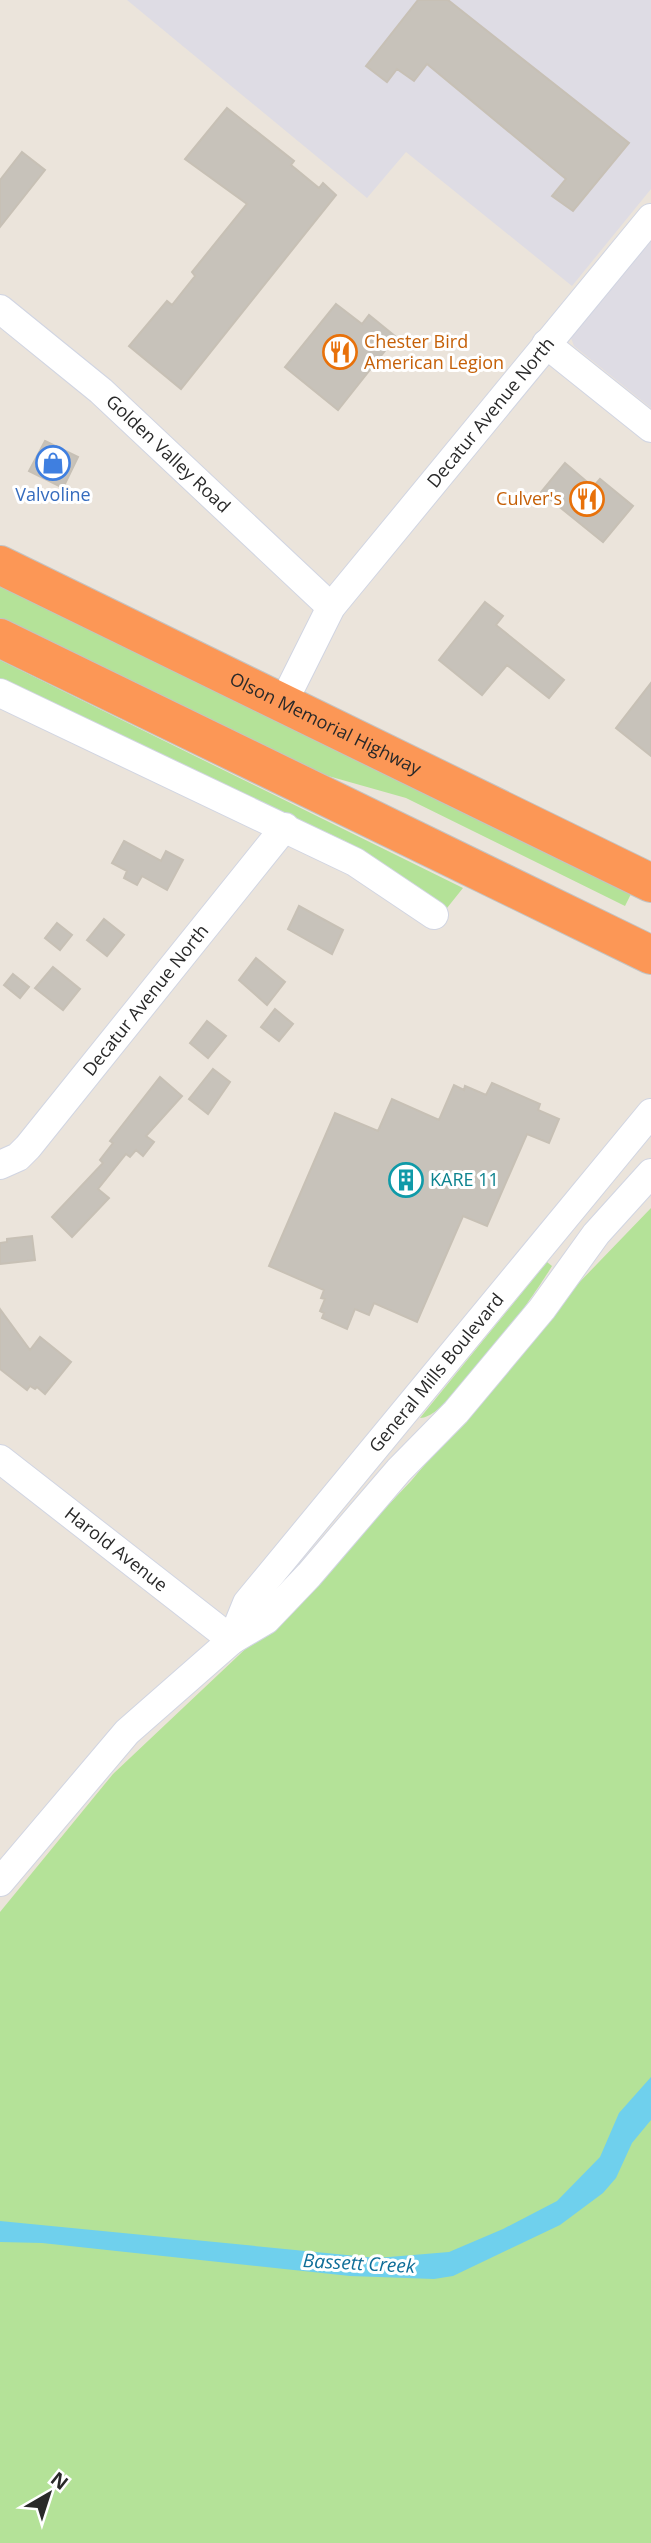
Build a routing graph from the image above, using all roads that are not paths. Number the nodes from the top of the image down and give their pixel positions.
1 (651, 218) edge
2 (0, 309) edge
3 (547, 344) junction
4 (651, 428) edge
5 (0, 565) edge
6 (331, 607) junction
7 (0, 638) edge
8 (0, 693) edge
9 (283, 703) junction
10 (285, 827) junction
11 (439, 853) junction
12 (651, 883) edge
13 (434, 915) dead end
14 (651, 955) edge
15 (651, 976) edge
16 (651, 1113) edge
17 (0, 1166) edge
18 (651, 1173) edge
19 (0, 1459) edge
20 (232, 1640) junction
21 (0, 1882) edge

1 - 3 street, Decatur Avenue North
2 - 6 street, Golden Valley Road
3 - 4 street
3 - 6 street, Decatur Avenue North
5 - 9 highway, Olson Memorial Highway
6 - 9 street, Decatur Avenue North
7 - 11 highway
8 - 10 street
9 - 12 highway, Olson Memorial Highway
10 - 13 street
10 - 17 street, Decatur Avenue North
11 - 14 highway
11 - 15 highway
16 - 20 street, General Mills Boulevard
18 - 20 street, General Mills Boulevard
19 - 20 street, Harold Avenue
20 - 21 street, General Mills Boulevard

